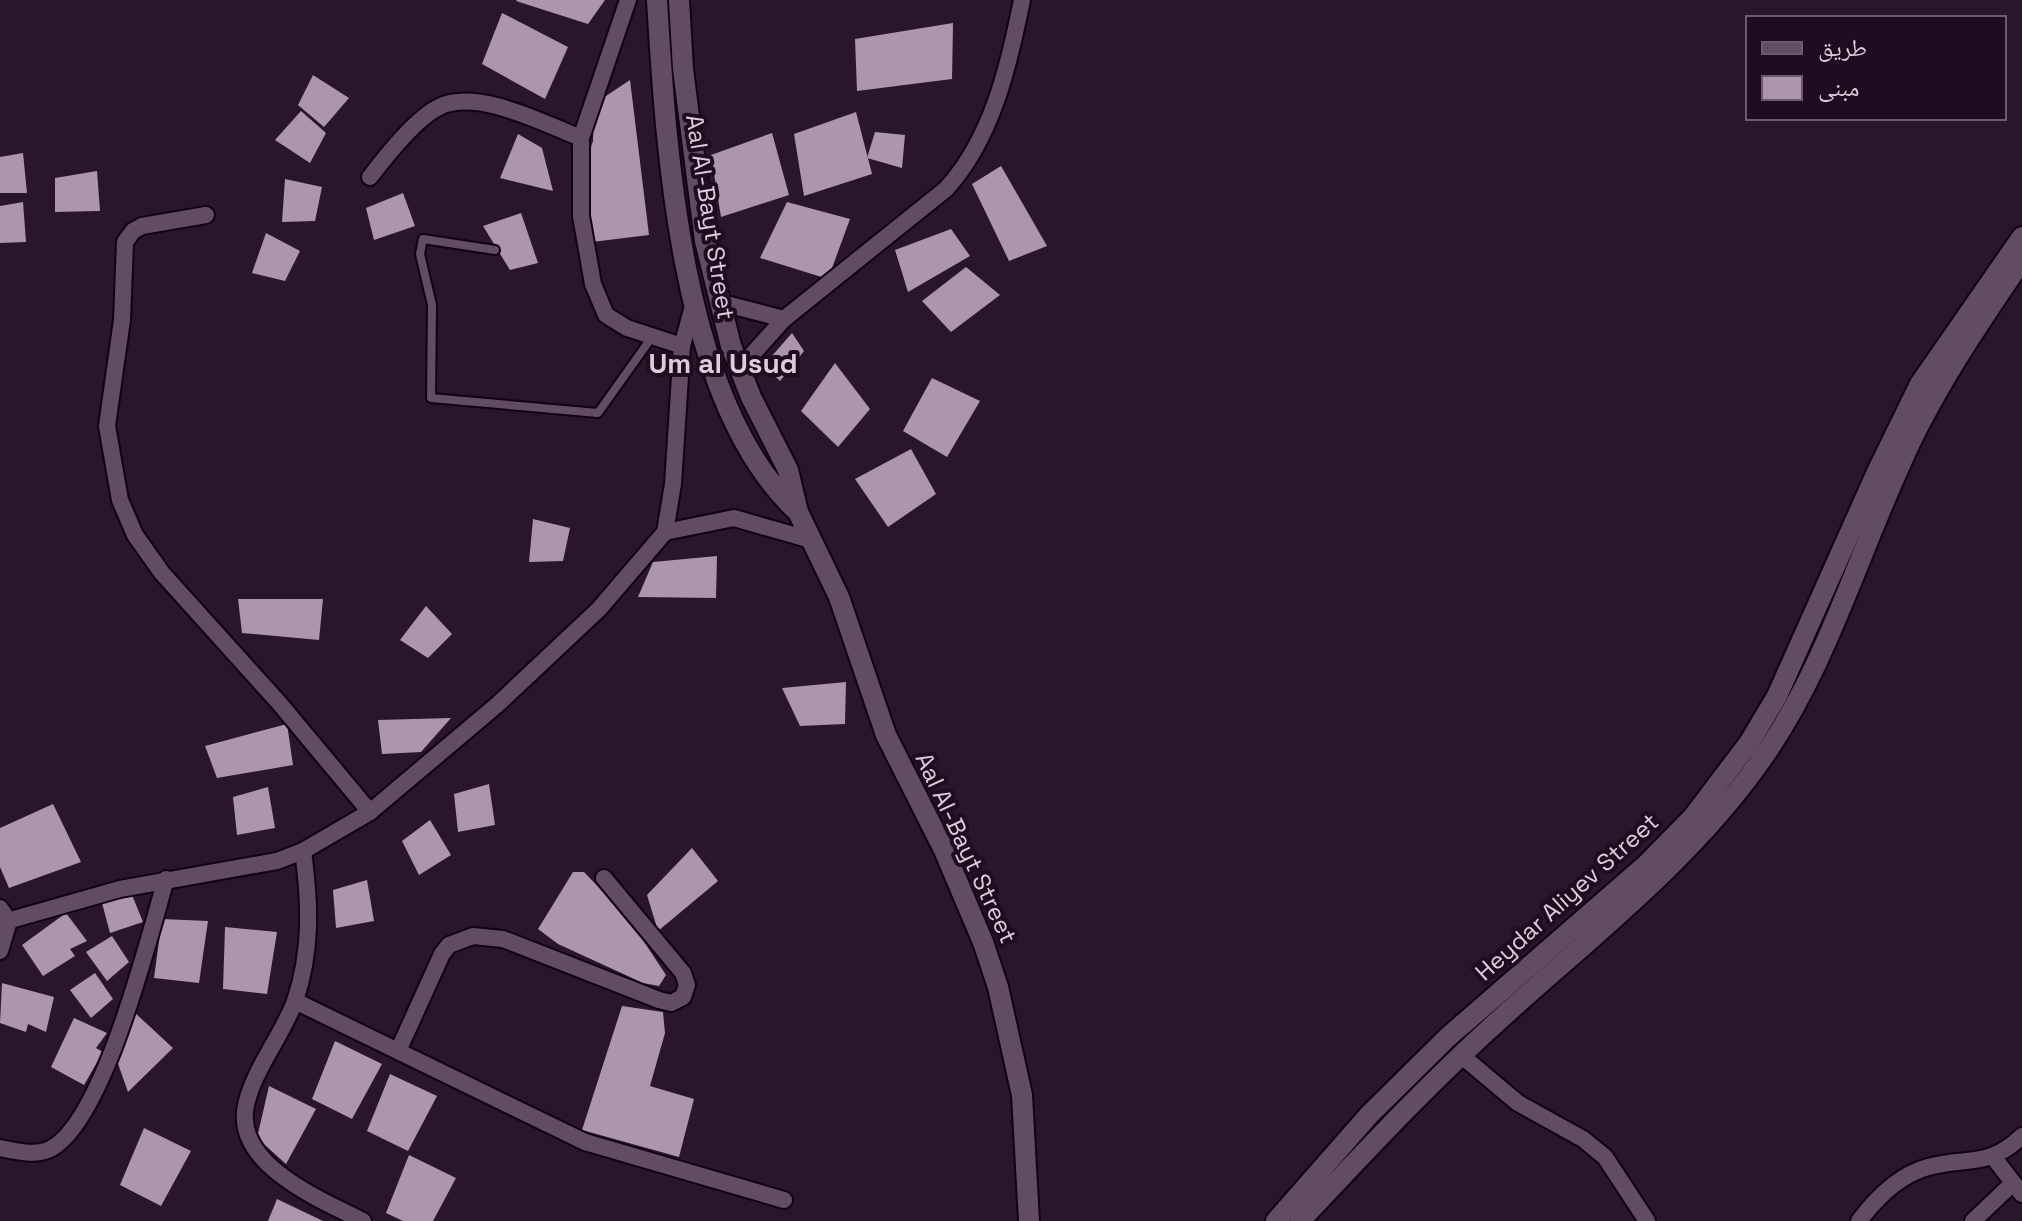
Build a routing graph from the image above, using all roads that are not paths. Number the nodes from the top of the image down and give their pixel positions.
1 (628, 0) edge
2 (657, 0) edge
3 (679, 0) edge
4 (1022, 0) edge
5 (581, 138) junction
6 (370, 177) dead end
7 (206, 215) dead end
8 (2022, 237) edge
9 (705, 241) junction
10 (684, 248) junction
11 (495, 250) dead end
12 (2022, 260) edge
13 (718, 302) junction
14 (693, 306) junction
15 (784, 319) junction
16 (653, 336) junction
17 (682, 346) junction
18 (739, 369) junction
19 (798, 512) junction
20 (665, 532) junction
21 (811, 540) junction
22 (370, 812) junction
23 (303, 851) junction
24 (604, 878) dead end
25 (166, 879) junction
26 (3, 917) edge
27 (0, 951) edge
28 (295, 1001) junction
29 (398, 1051) junction
30 (1462, 1056) junction
31 (2022, 1136) edge
32 (0, 1148) edge
33 (1994, 1158) junction
34 (2017, 1189) edge
35 (784, 1200) dead end
36 (363, 1221) edge
37 (1029, 1221) edge
38 (1276, 1221) edge
39 (1300, 1221) edge
40 (1647, 1221) edge
41 (1859, 1221) edge
42 (1973, 1221) edge

1 - 5 street
2 - 10 main road, Aal Al-Bayt Street
3 - 9 main road, Aal Al-Bayt Street
4 - 15 street
5 - 6 street
5 - 16 street
7 - 22 street
8 - 38 main road, Heydar Aliyev Street
9 - 10 main road
9 - 13 main road, Aal Al-Bayt Street
10 - 14 main road, Aal Al-Bayt Street
11 - 16 lane
12 - 30 main road, Heydar Aliyev Street
13 - 15 street
13 - 18 main road, Aal Al-Bayt Street
14 - 17 street
14 - 19 main road, Aal Al-Bayt Street
15 - 18 street
16 - 17 street
17 - 20 street
18 - 19 main road, Aal Al-Bayt Street
19 - 21 main road, Aal Al-Bayt Street
20 - 21 street
20 - 22 street
21 - 37 main road, Aal Al-Bayt Street
22 - 23 street
23 - 25 street
23 - 28 street
24 - 29 street
25 - 26 street
25 - 32 street
26 - 27 street
28 - 29 street
28 - 36 street
29 - 35 street
30 - 39 main road, Heydar Aliyev Street
30 - 40 street
31 - 33 street
33 - 34 street
33 - 41 street
34 - 42 street

